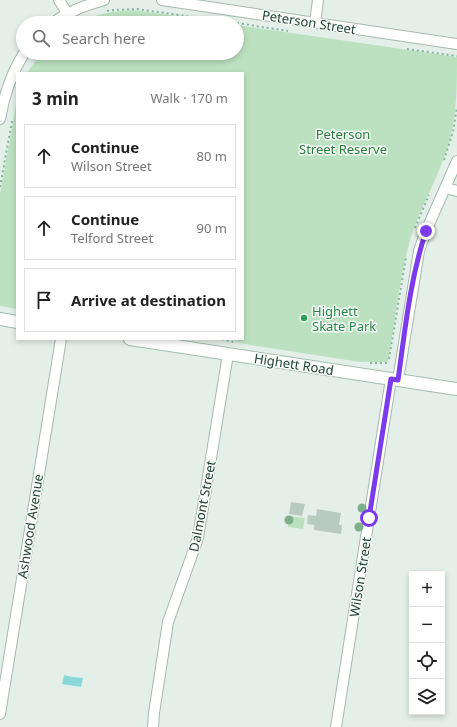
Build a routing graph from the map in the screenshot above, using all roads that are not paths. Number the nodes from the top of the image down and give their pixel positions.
1 (59, 0) edge
2 (104, 0) edge
3 (162, 0) edge
4 (318, 0) edge
5 (66, 13) junction
6 (62, 16) edge
7 (315, 23) junction
8 (457, 44) edge
9 (20, 60) edge
10 (0, 119) edge
11 (457, 161) edge
12 (446, 188) junction
13 (457, 191) edge
14 (0, 319) edge
15 (16, 322) edge
16 (61, 340) edge
17 (137, 340) edge
18 (228, 354) junction
19 (395, 379) junction
20 (457, 389) edge
21 (0, 714) edge
22 (153, 727) edge
23 (336, 727) edge

1 - 5 street
2 - 5 street
3 - 7 street, Peterson Street
4 - 7 street
5 - 6 street
7 - 8 street, Peterson Street
9 - 10 street
11 - 12 street, Wilson Street
12 - 13 street
12 - 19 street, Wilson Street
14 - 15 street
16 - 21 street, Ashwood Avenue
17 - 18 street, Highett Road
18 - 19 street, Highett Road
18 - 22 street, Dalmont Street
19 - 20 street, Highett Road
19 - 23 street, Wilson Street

